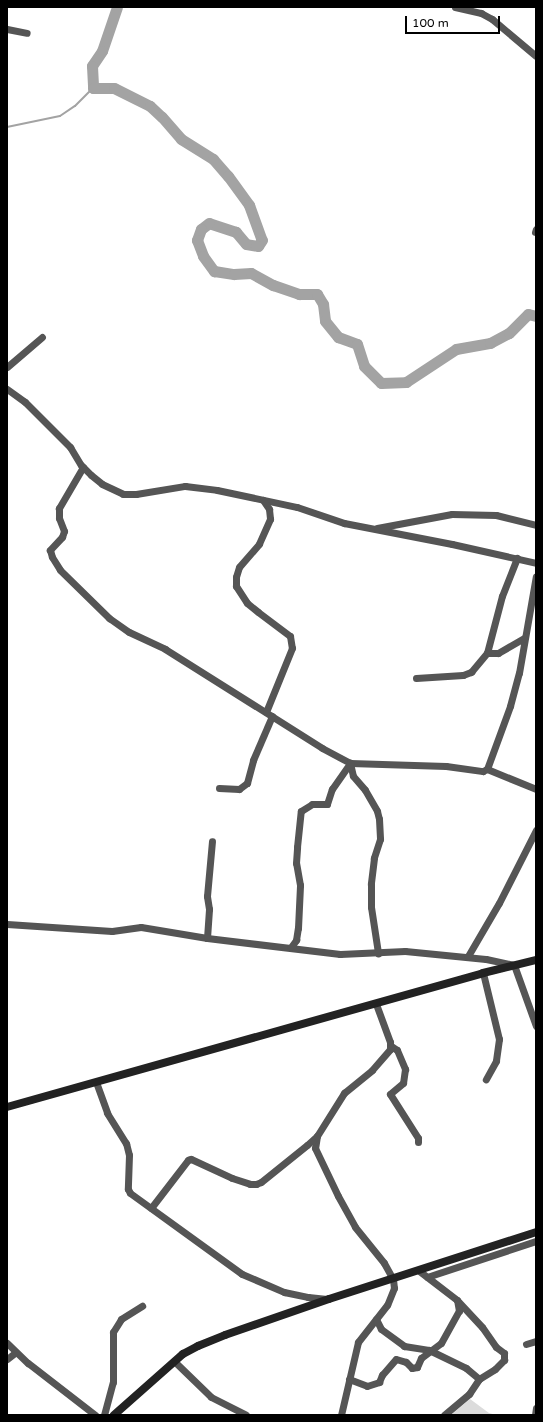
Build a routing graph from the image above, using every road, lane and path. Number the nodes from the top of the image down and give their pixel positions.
1 (455, 7) edge
2 (7, 29) edge
3 (27, 33) dead end
4 (536, 56) edge
5 (42, 337) dead end
6 (7, 367) edge
7 (7, 389) edge
8 (83, 467) junction
9 (263, 500) junction
10 (536, 525) edge
11 (373, 528) junction
12 (518, 558) junction
13 (536, 563) edge
14 (536, 576) edge
15 (524, 638) junction
16 (487, 653) junction
17 (416, 678) dead end
18 (269, 714) junction
19 (350, 763) junction
20 (487, 769) junction
21 (219, 788) dead end
22 (536, 790) edge
23 (536, 830) edge
24 (212, 841) dead end
25 (7, 924) edge
26 (207, 938) junction
27 (291, 947) junction
28 (378, 953) junction
29 (468, 956) junction
30 (536, 960) edge
31 (514, 965) junction
32 (483, 973) junction
33 (376, 1004) junction
34 (536, 1026) edge
35 (391, 1046) junction
36 (486, 1079) dead end
37 (96, 1082) junction
38 (7, 1107) edge
39 (317, 1136) junction
40 (418, 1142) dead end
41 (151, 1208) junction
42 (536, 1232) edge
43 (536, 1241) edge
44 (418, 1270) junction
45 (428, 1277) junction
46 (393, 1279) junction
47 (329, 1299) junction
48 (457, 1300) junction
49 (142, 1306) dead end
50 (376, 1319) junction
51 (536, 1341) edge
52 (7, 1343) edge
53 (526, 1344) dead end
54 (429, 1350) junction
55 (16, 1352) junction
56 (7, 1359) edge
57 (175, 1362) junction
58 (349, 1379) junction
59 (479, 1379) junction
60 (536, 1408) edge
61 (95, 1415) edge
62 (104, 1415) edge
63 (114, 1415) edge
64 (246, 1415) edge
65 (341, 1415) edge
66 (444, 1415) edge
67 (535, 1415) edge

1 - 4 street
2 - 3 street
5 - 6 street
7 - 8 street
8 - 9 street
8 - 18 street
9 - 11 street
9 - 18 street
10 - 11 street
11 - 12 street
12 - 13 street
12 - 16 street
14 - 15 street
15 - 16 street
15 - 20 street
16 - 17 street
18 - 19 street
18 - 21 street
19 - 20 street
19 - 27 street
19 - 28 street
20 - 22 street
23 - 29 street
24 - 26 street
25 - 26 street
26 - 27 street
27 - 28 street
28 - 29 street
29 - 31 street
30 - 31 street
31 - 32 street
31 - 34 street
32 - 33 street
32 - 36 street
33 - 35 street
33 - 37 street
35 - 39 street
35 - 40 street
37 - 38 street
37 - 41 street
39 - 41 street
39 - 46 street
41 - 47 street
42 - 44 street
43 - 45 street
44 - 45 street
44 - 46 street
45 - 48 street
46 - 47 street
46 - 50 street
47 - 57 street
48 - 54 street
48 - 59 street
49 - 62 street
50 - 54 street
50 - 58 street
51 - 53 street
52 - 55 street
54 - 58 street
54 - 59 street
55 - 56 street
55 - 61 street
57 - 63 street
57 - 64 street
58 - 65 street
59 - 66 street
60 - 67 street

